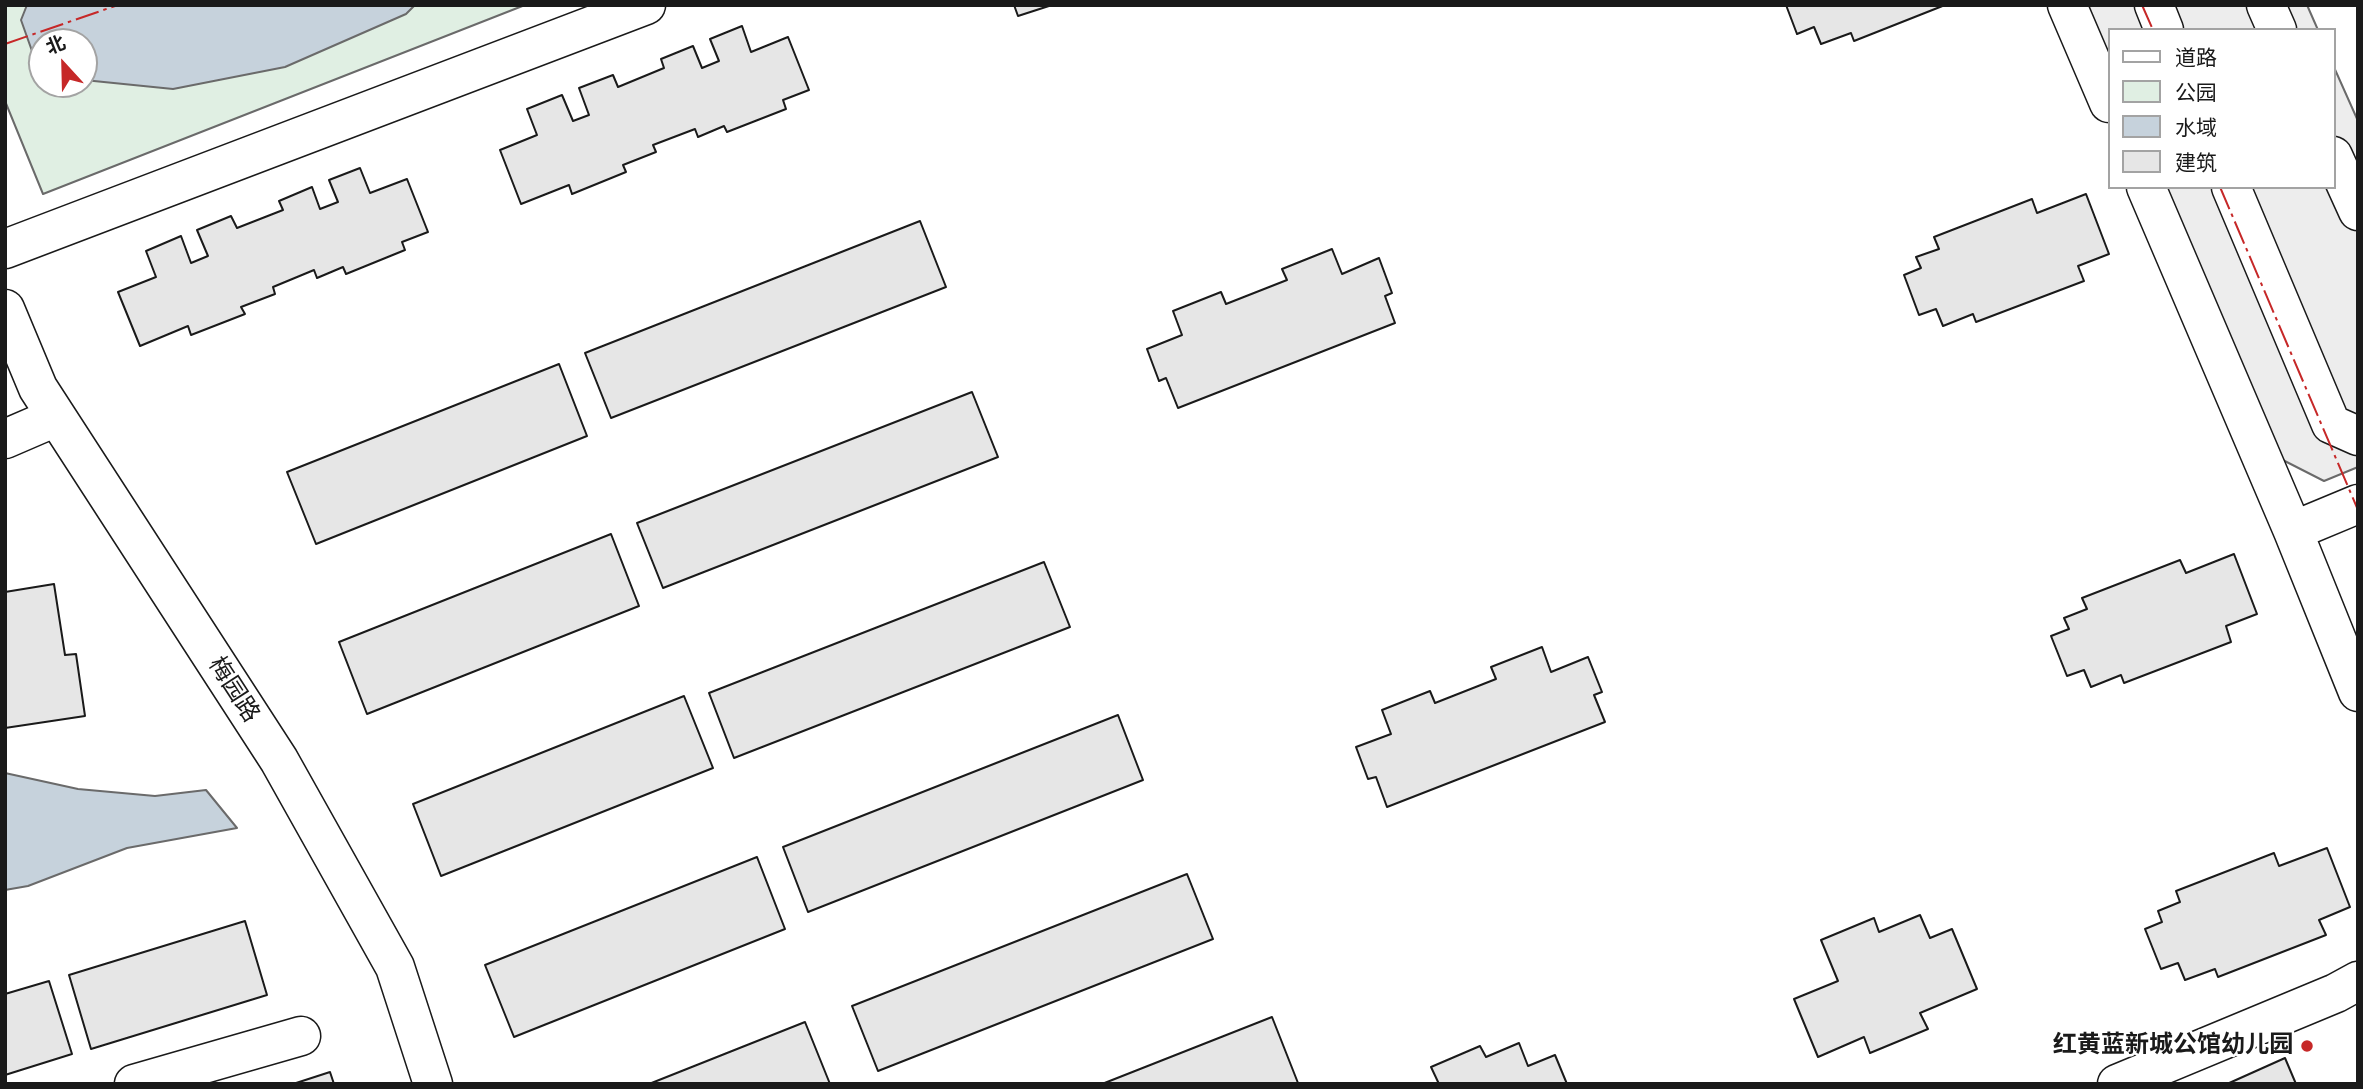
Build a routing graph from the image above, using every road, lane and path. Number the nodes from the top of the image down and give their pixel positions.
1 (646, 5) edge
2 (2067, 5) edge
3 (2154, 5) edge
4 (2266, 5) edge
5 (2163, 28) edge
6 (2276, 28) edge
7 (2108, 101) edge
8 (2335, 160) edge
9 (2147, 189) edge
10 (2232, 189) edge
11 (2358, 211) edge
12 (5, 249) edge
13 (5, 309) edge
14 (56, 417) junction
15 (2358, 436) edge
16 (5, 439) edge
17 (2358, 504) edge
18 (2293, 531) junction
19 (2358, 692) edge
20 (2358, 981) edge
21 (301, 1036) dead end
22 (134, 1084) edge
23 (433, 1084) edge
24 (2117, 1084) edge

1 - 12 street
2 - 7 street
3 - 5 street
4 - 6 street
8 - 11 street
9 - 18 street
10 - 15 street
13 - 14 street, 梅园路
14 - 16 street
14 - 23 street, 梅园路
17 - 18 street
18 - 19 street
20 - 24 street
21 - 22 street

